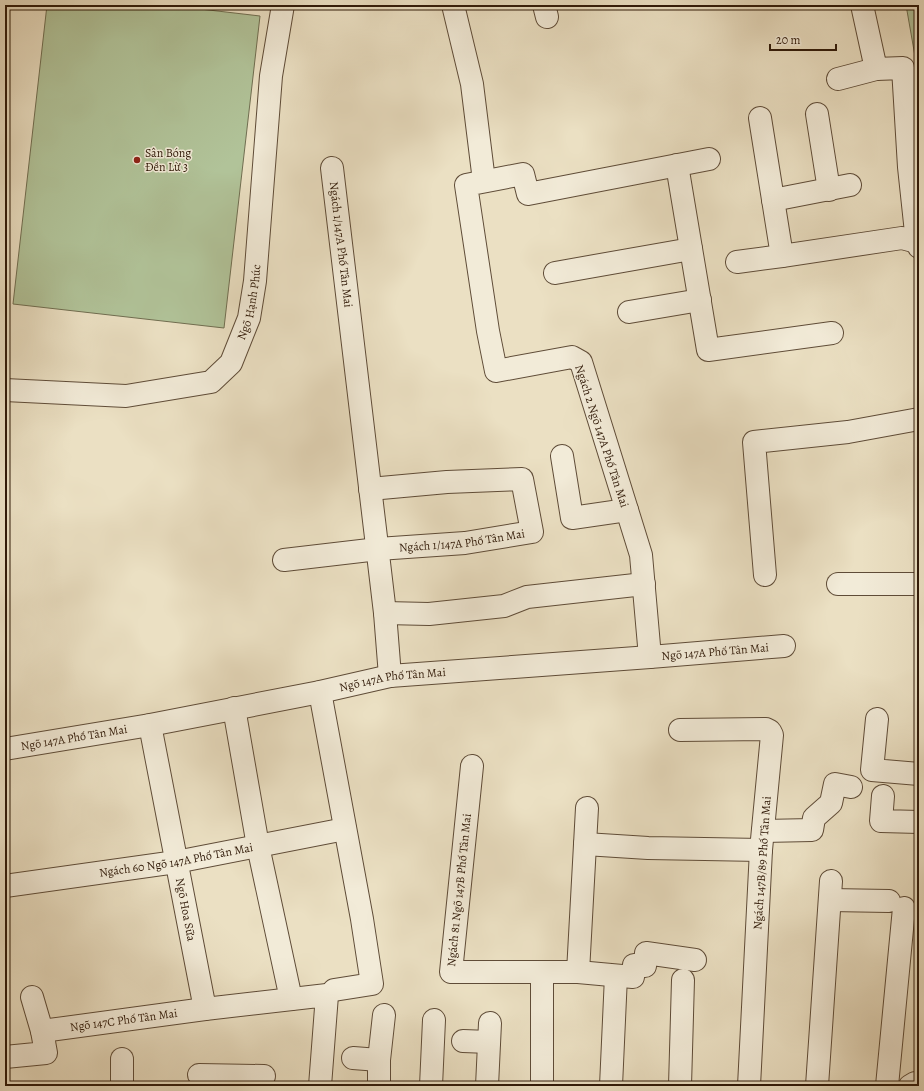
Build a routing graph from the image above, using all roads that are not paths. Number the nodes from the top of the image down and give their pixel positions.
1 (283, 5) edge
2 (453, 5) edge
3 (862, 5) edge
4 (876, 69) junction
5 (838, 79) dead end
6 (817, 114) dead end
7 (760, 118) dead end
8 (709, 159) dead end
9 (677, 165) junction
10 (914, 167) edge
11 (332, 168) dead end
12 (484, 181) junction
13 (850, 186) dead end
14 (829, 190) junction
15 (773, 200) junction
16 (918, 244) edge
17 (691, 249) junction
18 (782, 256) junction
19 (737, 262) dead end
20 (555, 274) dead end
21 (700, 300) junction
22 (628, 312) dead end
23 (832, 333) dead end
24 (5, 390) edge
25 (919, 418) edge
26 (562, 456) dead end
27 (370, 489) junction
28 (627, 510) junction
29 (378, 549) junction
30 (284, 560) dead end
31 (765, 575) dead end
32 (644, 584) junction
33 (838, 584) dead end
34 (919, 584) edge
35 (385, 613) junction
36 (784, 646) dead end
37 (650, 657) junction
38 (390, 676) junction
39 (320, 692) junction
40 (234, 708) junction
41 (877, 719) dead end
42 (150, 725) junction
43 (680, 730) dead end
44 (5, 749) edge
45 (472, 766) dead end
46 (919, 774) edge
47 (851, 787) dead end
48 (882, 796) dead end
49 (587, 808) dead end
50 (919, 822) edge
51 (345, 829) junction
52 (762, 841) junction
53 (585, 844) junction
54 (258, 846) junction
55 (176, 862) junction
56 (5, 886) edge
57 (695, 960) dead end
58 (578, 972) junction
59 (542, 973) junction
60 (616, 976) junction
61 (683, 980) dead end
62 (334, 990) dead end
63 (32, 997) dead end
64 (291, 1000) junction
65 (205, 1009) junction
66 (384, 1015) dead end
67 (434, 1020) dead end
68 (42, 1031) junction
69 (463, 1041) dead end
70 (5, 1057) edge
71 (353, 1058) dead end
72 (122, 1059) dead end
73 (379, 1060) junction
74 (264, 1074) edge
75 (199, 1075) edge
76 (919, 1083) edge
77 (122, 1086) edge
78 (320, 1086) edge
79 (379, 1086) edge
80 (431, 1086) edge
81 (487, 1086) edge
82 (542, 1086) edge
83 (611, 1086) edge
84 (680, 1086) edge
85 (749, 1086) edge
86 (817, 1086) edge
87 (887, 1086) edge
88 (910, 1086) edge

1 - 24 street, Ngõ Hạnh Phúc
2 - 12 street
3 - 4 street
4 - 5 street
4 - 10 street
6 - 14 street
7 - 15 street
8 - 9 street, Ngách 2 Ngõ 147A Phố Tân Mai
9 - 12 street, Ngách 2 Ngõ 147A Phố Tân Mai
9 - 17 street
10 - 16 street
11 - 27 street, Ngách 1/147A Phố Tân Mai
12 - 28 street, Ngách 2 Ngõ 147A Phố Tân Mai
13 - 14 street
14 - 15 street
15 - 18 street
16 - 18 street
17 - 20 street
17 - 21 street
18 - 19 street
21 - 22 street
21 - 23 street
25 - 31 street
26 - 28 street
27 - 29 street, Ngách 1/147A Phố Tân Mai
27 - 29 street, Ngách 1/147A Phố Tân Mai
28 - 32 street, Ngách 2 Ngõ 147A Phố Tân Mai
29 - 30 street
29 - 35 street, Ngách 1/147A Phố Tân Mai
32 - 35 street
32 - 37 street, Ngách 2 Ngõ 147A Phố Tân Mai
33 - 34 street
35 - 38 street, Ngách 1/147A Phố Tân Mai
36 - 37 street, Ngõ 147A Phố Tân Mai
37 - 38 street, Ngõ 147A Phố Tân Mai
38 - 39 street, Ngõ 147A Phố Tân Mai
39 - 40 street, Ngõ 147A Phố Tân Mai
39 - 51 street
40 - 42 street, Ngõ 147A Phố Tân Mai
40 - 54 street
41 - 46 street
42 - 44 street, Ngõ 147A Phố Tân Mai
42 - 55 street, Ngõ Hoa Sữa
43 - 52 street, Ngách 147B/89 Phố Tân Mai
45 - 59 street, Ngách 81 Ngõ 147B Phố Tân Mai
47 - 52 street
48 - 50 street
49 - 53 street
51 - 54 street, Ngách 60 Ngõ 147A Phố Tân Mai
51 - 62 street
52 - 53 street
52 - 85 street, Ngách 147B/89 Phố Tân Mai
53 - 58 street
54 - 55 street, Ngách 60 Ngõ 147A Phố Tân Mai
54 - 64 street
55 - 56 street, Ngách 60 Ngõ 147A Phố Tân Mai
55 - 65 street, Ngõ Hoa Sữa
57 - 60 street, Ngách 81 Ngõ 147B Phố Tân Mai
58 - 59 street, Ngách 81 Ngõ 147B Phố Tân Mai
58 - 60 street, Ngách 81 Ngõ 147B Phố Tân Mai
59 - 82 street
60 - 83 street
61 - 84 street
63 - 68 street
64 - 65 street
64 - 78 street
65 - 68 street, Ngõ 147C Phố Tân Mai
66 - 73 street
67 - 80 street
68 - 70 street
69 - 81 street
71 - 73 street
72 - 77 street
73 - 79 street
74 - 75 street
76 - 88 street
86 - 87 street

